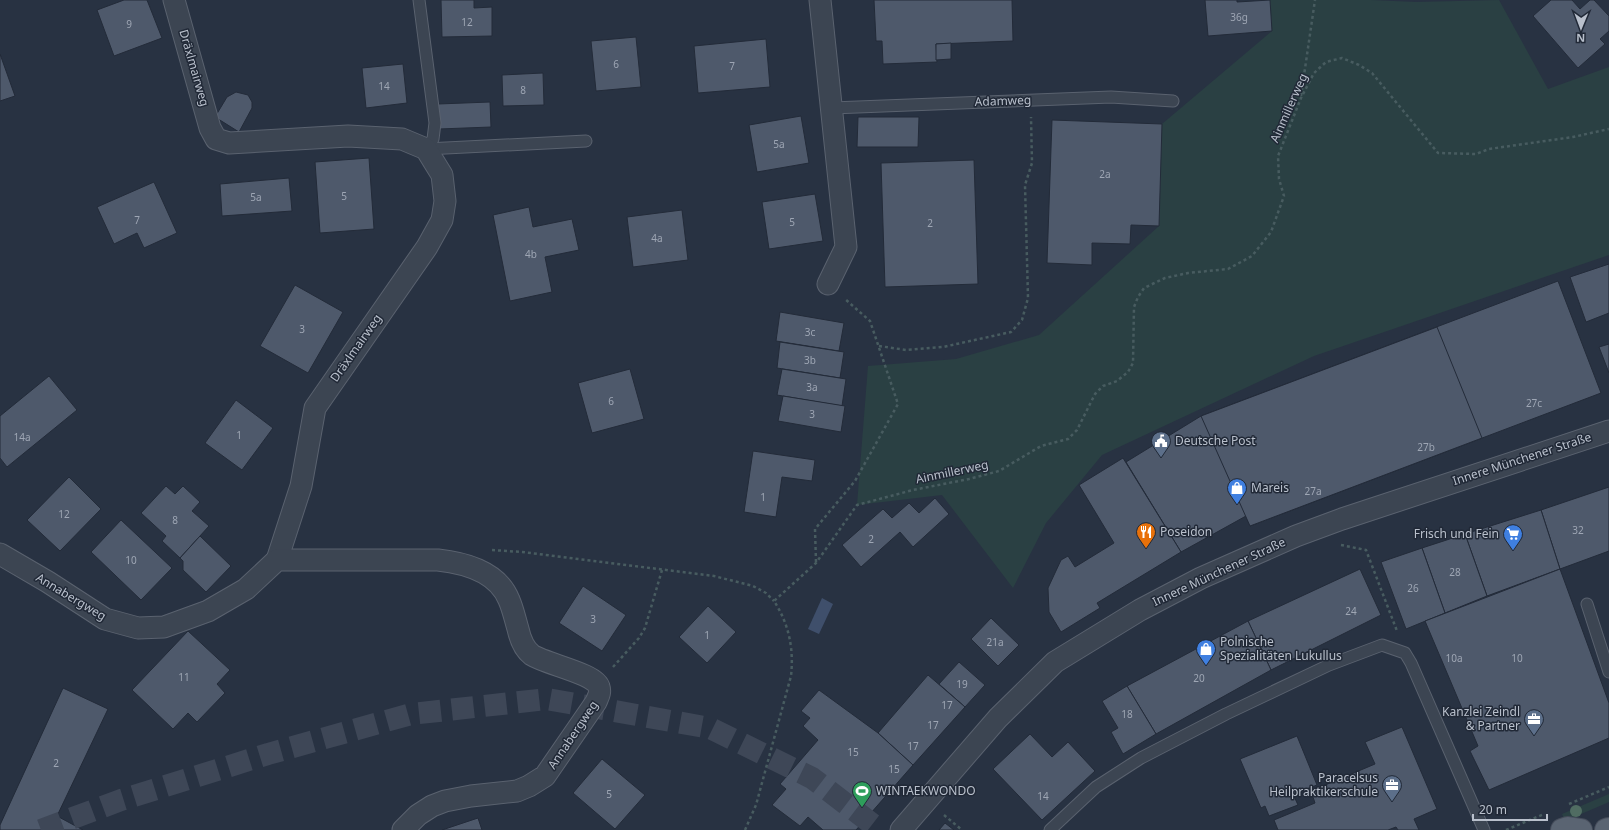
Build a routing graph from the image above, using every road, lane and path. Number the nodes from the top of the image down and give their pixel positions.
1 (174, 0) edge
2 (419, 0) edge
3 (820, 0) edge
4 (1315, 0) edge
5 (1301, 98) junction
6 (1031, 100) junction
7 (1173, 101) dead end
8 (832, 108) junction
9 (1609, 129) edge
10 (586, 141) dead end
11 (426, 149) junction
12 (828, 284) joint
13 (879, 346) junction
14 (1609, 431) edge
15 (1335, 544) dead end
16 (486, 550) dead end
17 (0, 554) edge
18 (277, 560) junction
19 (816, 562) junction
20 (662, 570) junction
21 (774, 601) junction
22 (1587, 604) dead end
23 (1405, 652) junction
24 (1609, 672) edge
25 (597, 682) junction
26 (1609, 829) edge
27 (403, 830) edge
28 (745, 830) edge
29 (901, 830) edge
30 (1050, 830) edge
31 (1484, 830) edge
32 (1562, 830) edge
33 (1581, 830) edge
34 (1606, 830) edge

1 - 11 street, Dräxlmairweg
2 - 11 lane
3 - 8 street
4 - 5 path
5 - 9 path, Ainmillerweg
5 - 19 path, Ainmillerweg
6 - 7 lane, Adamweg
6 - 8 lane, Adamweg
6 - 13 path
8 - 12 street
10 - 11 lane, Dräxlmairweg
11 - 18 street, Dräxlmairweg
12 - 13 path
13 - 19 path
14 - 29 street, Innere Münchener Straße
15 - 23 path
16 - 20 path
17 - 18 street, Annabergweg
18 - 25 street, Annabergweg
19 - 21 path
20 - 21 path
20 - 25 path
21 - 28 path
22 - 24 lane
23 - 30 lane
23 - 31 lane
25 - 27 street, Annabergweg
26 - 34 main road
32 - 33 main road

